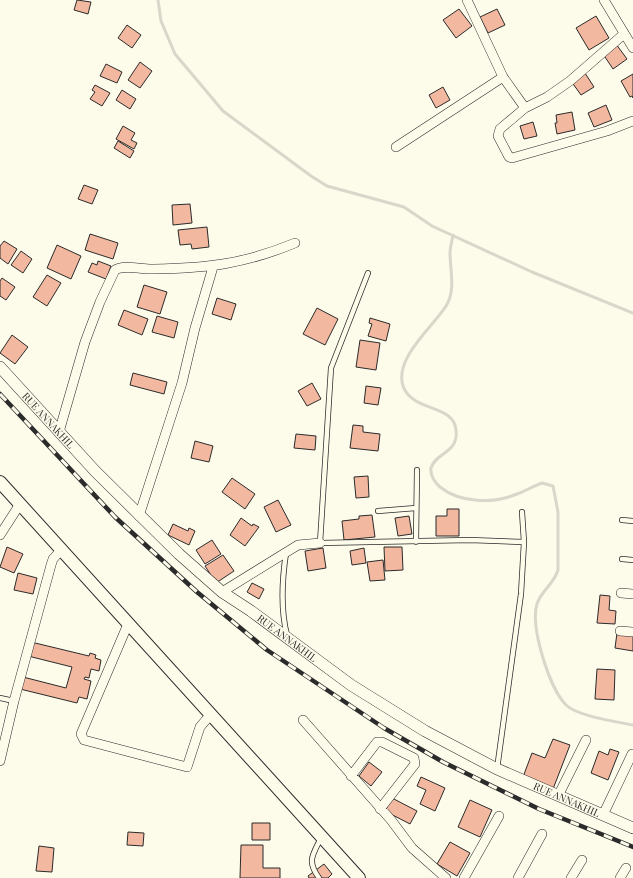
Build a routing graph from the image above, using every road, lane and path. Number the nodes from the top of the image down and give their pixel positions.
1 (467, 0) edge
2 (604, 0) edge
3 (624, 34) junction
4 (633, 48) edge
5 (504, 77) junction
6 (525, 108) junction
7 (633, 121) edge
8 (396, 147) dead end
9 (295, 243) dead end
10 (213, 267) junction
11 (368, 273) dead end
12 (0, 367) edge
13 (59, 432) junction
14 (417, 470) dead end
15 (0, 482) edge
16 (20, 504) junction
17 (416, 508) junction
18 (378, 510) dead end
19 (522, 512) dead end
20 (139, 516) junction
21 (622, 520) dead end
22 (633, 520) edge
23 (0, 535) edge
24 (416, 542) junction
25 (524, 542) junction
26 (320, 543) junction
27 (62, 550) junction
28 (287, 551) junction
29 (622, 559) dead end
30 (633, 560) edge
31 (222, 592) junction
32 (621, 593) dead end
33 (633, 594) edge
34 (128, 624) junction
35 (620, 631) dead end
36 (633, 632) edge
37 (288, 639) junction
38 (0, 698) edge
39 (14, 701) junction
40 (211, 714) junction
41 (303, 720) dead end
42 (586, 740) dead end
43 (632, 754) dead end
44 (0, 761) edge
45 (497, 769) junction
46 (351, 776) junction
47 (558, 796) junction
48 (380, 809) junction
49 (603, 815) junction
50 (499, 816) dead end
51 (633, 828) edge
52 (542, 834) dead end
53 (321, 838) junction
54 (582, 860) dead end
55 (626, 868) dead end
56 (319, 878) edge
57 (359, 878) edge
58 (446, 878) edge
59 (464, 878) edge
60 (518, 878) edge
61 (571, 878) edge
62 (620, 878) edge

1 - 5 street
2 - 3 street
3 - 4 street
3 - 6 street
5 - 6 street
5 - 8 street
6 - 7 street
9 - 10 street
10 - 13 street
10 - 20 street
11 - 26 lane
12 - 13 street, RUE ANNAKHIL
13 - 20 street, RUE ANNAKHIL
14 - 17 lane
15 - 16 main road
16 - 23 street
16 - 27 main road
17 - 18 lane
17 - 24 lane
19 - 25 lane
20 - 31 street, RUE ANNAKHIL
21 - 22 lane
24 - 25 lane
24 - 26 lane
25 - 45 lane
26 - 28 street
27 - 34 main road
27 - 39 street
28 - 31 street
28 - 37 lane
29 - 30 lane
31 - 37 street, RUE ANNAKHIL
32 - 33 street
34 - 40 main road
34 - 40 street
35 - 36 street
37 - 45 street, RUE ANNAKHIL
38 - 39 lane
39 - 44 street
40 - 53 main road
41 - 46 street
42 - 47 street
43 - 49 street
45 - 47 street, RUE ANNAKHIL
46 - 48 street
46 - 48 street
47 - 49 street, RUE ANNAKHIL
48 - 58 street
49 - 51 street, RUE ANNAKHIL
50 - 59 street
52 - 60 street
53 - 56 lane
53 - 57 main road
54 - 61 street
55 - 62 street

